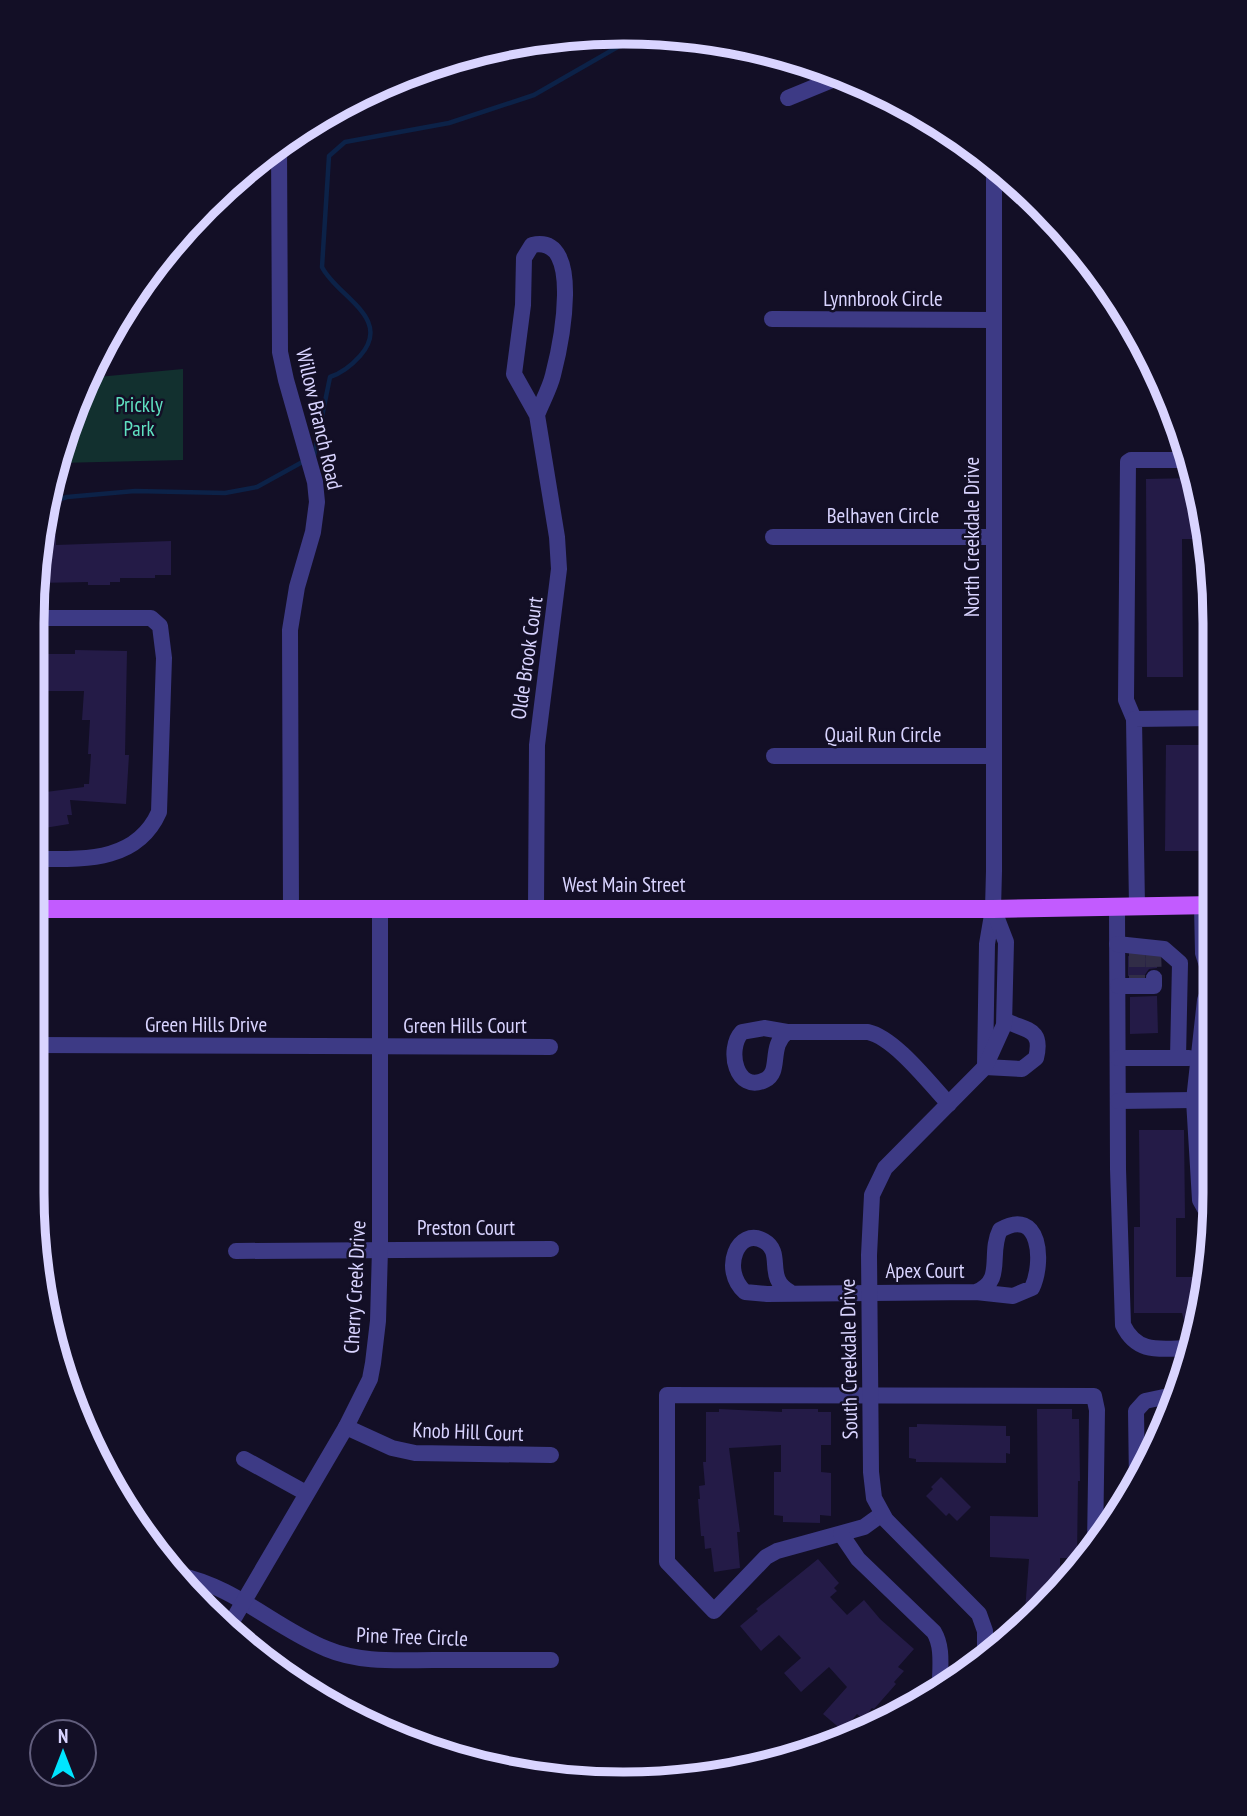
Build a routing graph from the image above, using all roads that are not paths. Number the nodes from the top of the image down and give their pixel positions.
1 (828, 82) edge
2 (788, 98) dead end
3 (279, 158) edge
4 (994, 178) edge
5 (772, 319) dead end
6 (993, 320) junction
7 (537, 415) junction
8 (1179, 460) edge
9 (773, 537) dead end
10 (993, 537) junction
11 (44, 618) edge
12 (1203, 718) edge
13 (1134, 719) junction
14 (993, 756) junction
15 (774, 757) dead end
16 (44, 859) edge
17 (1203, 905) edge
18 (1117, 906) junction
19 (1137, 906) junction
20 (380, 908) junction
21 (536, 908) junction
22 (44, 909) edge
23 (291, 909) junction
24 (993, 909) junction
25 (1117, 944) junction
26 (1143, 981) dead end
27 (1118, 986) junction
28 (1203, 1000) edge
29 (1179, 1002) junction
30 (1203, 1017) edge
31 (1005, 1020) junction
32 (787, 1031) dead end
33 (44, 1045) edge
34 (380, 1047) junction
35 (550, 1047) dead end
36 (1118, 1058) junction
37 (1178, 1058) junction
38 (1198, 1058) junction
39 (985, 1067) junction
40 (1194, 1100) junction
41 (1118, 1101) junction
42 (948, 1104) junction
43 (1203, 1204) edge
44 (380, 1249) junction
45 (551, 1249) dead end
46 (236, 1251) dead end
47 (790, 1292) dead end
48 (869, 1292) junction
49 (976, 1292) junction
50 (1181, 1348) edge
51 (870, 1395) junction
52 (1165, 1397) edge
53 (346, 1427) junction
54 (551, 1455) dead end
55 (244, 1459) dead end
56 (1137, 1461) edge
57 (306, 1493) junction
58 (883, 1514) junction
59 (1095, 1529) edge
60 (841, 1534) junction
61 (192, 1579) edge
62 (244, 1601) junction
63 (233, 1620) edge
64 (985, 1645) edge
65 (551, 1660) dead end
66 (940, 1679) edge

1 - 2 street
3 - 23 street, Willow Branch Road
4 - 6 street, North Creekdale Drive
5 - 6 street, Lynnbrook Circle
6 - 10 street, North Creekdale Drive
7 - 7 street, Olde Brook Court
7 - 21 street, Olde Brook Court
8 - 13 street
9 - 10 street, Belhaven Circle
10 - 14 street, North Creekdale Drive
11 - 16 street
12 - 13 street
13 - 19 street
14 - 15 street, Quail Run Circle
14 - 24 street, North Creekdale Drive
17 - 19 main road, West Main Street
18 - 19 main road, West Main Street
18 - 24 main road, West Main Street
18 - 25 street
20 - 21 main road, West Main Street
20 - 23 main road, West Main Street
20 - 34 street, Cherry Creek Drive
21 - 24 main road, West Main Street
22 - 23 main road, West Main Street
24 - 31 street, South Creekdale Drive
24 - 39 street
25 - 27 street
25 - 29 street
26 - 27 street
27 - 36 street
28 - 29 street
29 - 37 street
30 - 38 street
31 - 39 street, South Creekdale Drive
31 - 39 street
32 - 42 street
33 - 34 street, Green Hills Drive
34 - 35 street, Green Hills Court
34 - 44 street, Cherry Creek Drive
36 - 37 street
36 - 41 street
37 - 38 street
38 - 40 street
39 - 42 street, South Creekdale Drive
40 - 41 street
40 - 43 street
41 - 50 street
42 - 48 street, South Creekdale Drive
44 - 45 street, Preston Court
44 - 46 street, Preston Court
44 - 53 street, Cherry Creek Drive
47 - 48 street, Apex Court
48 - 49 street, Apex Court
48 - 51 street, South Creekdale Drive
49 - 49 street, Apex Court
51 - 58 street, South Creekdale Drive
51 - 59 street
51 - 60 street
52 - 56 street
53 - 54 street, Knob Hill Court
53 - 57 street, Cherry Creek Drive
55 - 57 street
57 - 62 street, Cherry Creek Drive
58 - 60 street
58 - 64 street, South Creekdale Drive
60 - 66 street
61 - 62 street, Pine Tree Circle
62 - 63 street, Cherry Creek Drive
62 - 65 street, Pine Tree Circle

